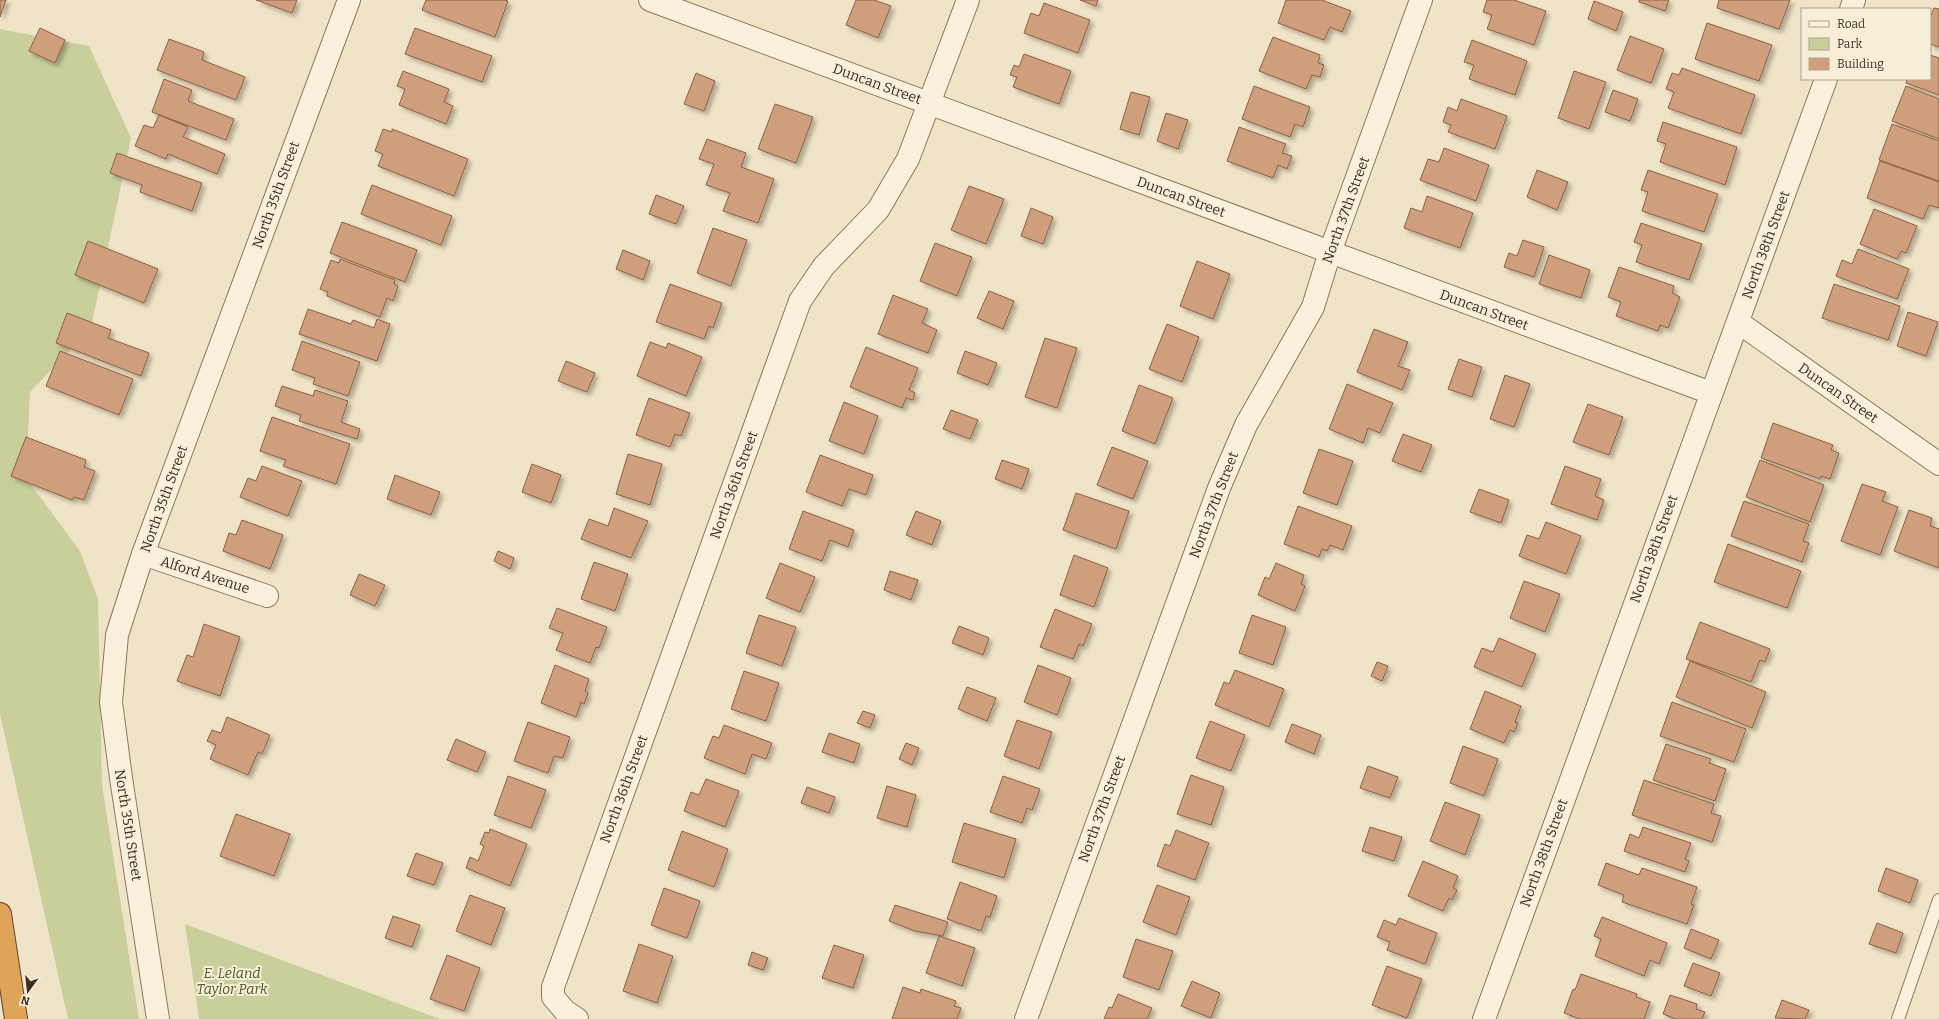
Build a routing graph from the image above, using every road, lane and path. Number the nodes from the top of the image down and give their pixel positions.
1 (349, 0) edge
2 (650, 0) edge
3 (968, 0) edge
4 (1421, 0) edge
5 (682, 5) edge
6 (1826, 80) edge
7 (929, 103) junction
8 (1330, 252) junction
9 (1738, 322) junction
10 (1711, 393) junction
11 (1939, 464) edge
12 (143, 554) junction
13 (267, 596) dead end
14 (1939, 900) edge
15 (0, 914) edge
16 (16, 1019) edge
17 (158, 1019) edge
18 (577, 1019) edge
19 (1026, 1019) edge
20 (1484, 1019) edge
21 (1898, 1019) edge

1 - 12 street, North 35th Street
2 - 5 street, Duncan Street
3 - 7 street, North 36th Street
4 - 8 street, North 37th Street
5 - 7 street, Duncan Street
6 - 9 street, North 38th Street
7 - 8 street, Duncan Street
7 - 18 street, North 36th Street
8 - 10 street, Duncan Street
8 - 19 street, North 37th Street
9 - 10 street, North 38th Street
9 - 11 street, Duncan Street
10 - 20 street, North 38th Street
12 - 13 street, Alford Avenue
12 - 17 street, North 35th Street
14 - 21 lane
15 - 16 highway

